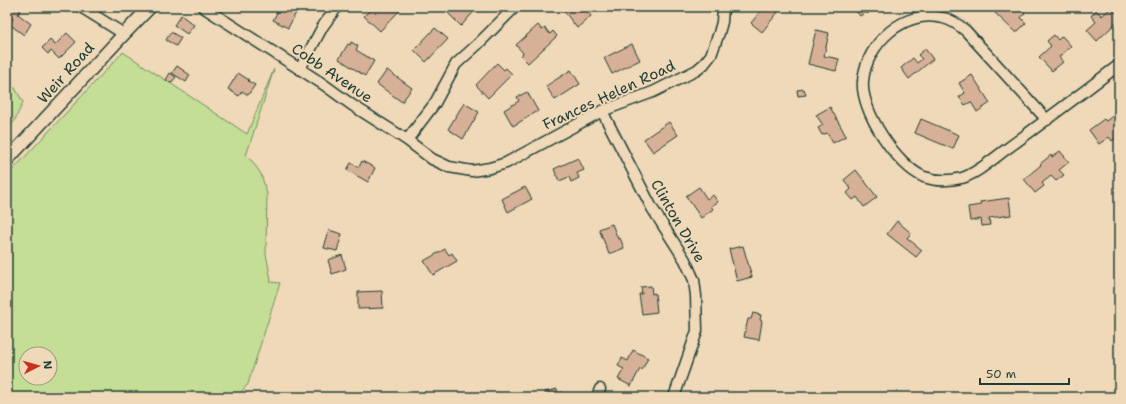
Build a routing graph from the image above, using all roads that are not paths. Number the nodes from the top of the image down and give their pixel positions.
1 (81, 7) edge
2 (150, 7) edge
3 (203, 7) edge
4 (337, 7) edge
5 (515, 7) edge
6 (723, 7) edge
7 (124, 34) junction
8 (1119, 65) edge
9 (300, 69) junction
10 (602, 111) junction
11 (1047, 120) junction
12 (407, 140) junction
13 (7, 160) edge
14 (445, 165) joint
15 (674, 397) edge

1 - 7 street
2 - 7 street, Weir Road
3 - 9 street, Cobb Avenue
4 - 9 street
5 - 12 street
6 - 10 street, Frances Helen Road
7 - 13 street, Weir Road
8 - 11 street
9 - 12 street, Cobb Avenue
10 - 14 street, Frances Helen Road
10 - 15 street, Clinton Drive
11 - 11 street
12 - 14 street, Cobb Avenue

